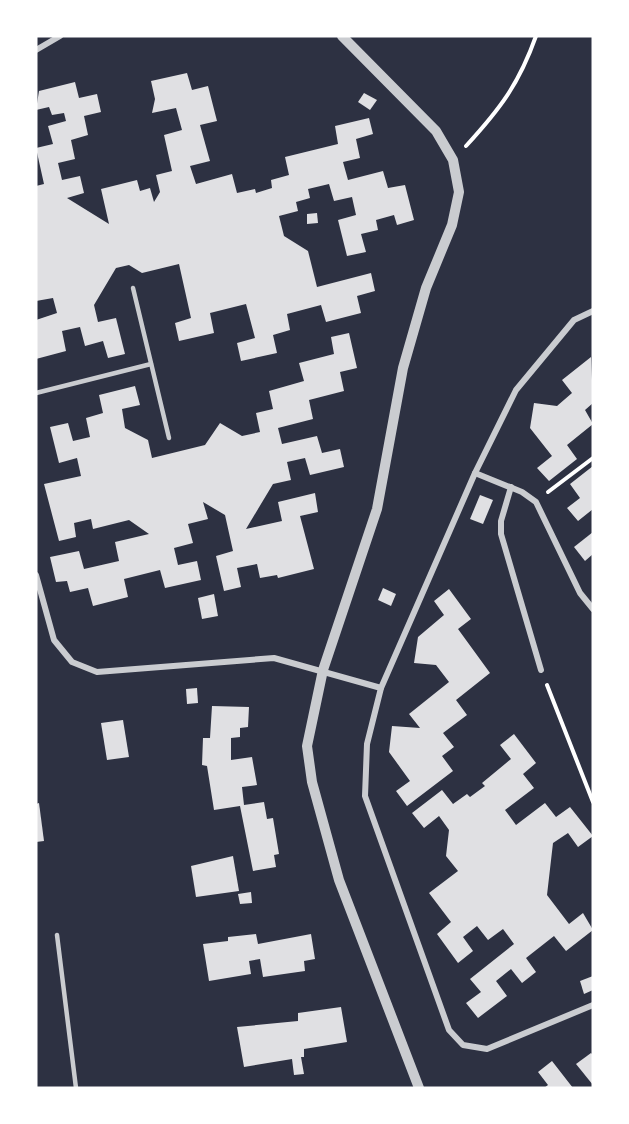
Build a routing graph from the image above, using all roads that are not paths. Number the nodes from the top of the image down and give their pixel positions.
1 (60, 36) edge
2 (342, 36) edge
3 (36, 50) edge
4 (133, 288) dead end
5 (593, 311) edge
6 (151, 364) junction
7 (36, 393) edge
8 (169, 438) dead end
9 (475, 473) junction
10 (511, 487) junction
11 (36, 575) edge
12 (593, 609) edge
13 (323, 670) junction
14 (541, 670) road end
15 (381, 688) junction
16 (57, 935) dead end
17 (593, 1005) edge
18 (75, 1088) edge
19 (419, 1088) edge

1 - 3 street
2 - 13 street
4 - 6 lane
5 - 9 street
6 - 7 lane
6 - 8 lane
9 - 10 street
9 - 15 street
10 - 12 street
10 - 14 street
11 - 13 street
13 - 15 street
13 - 19 street
15 - 17 street
16 - 18 lane

